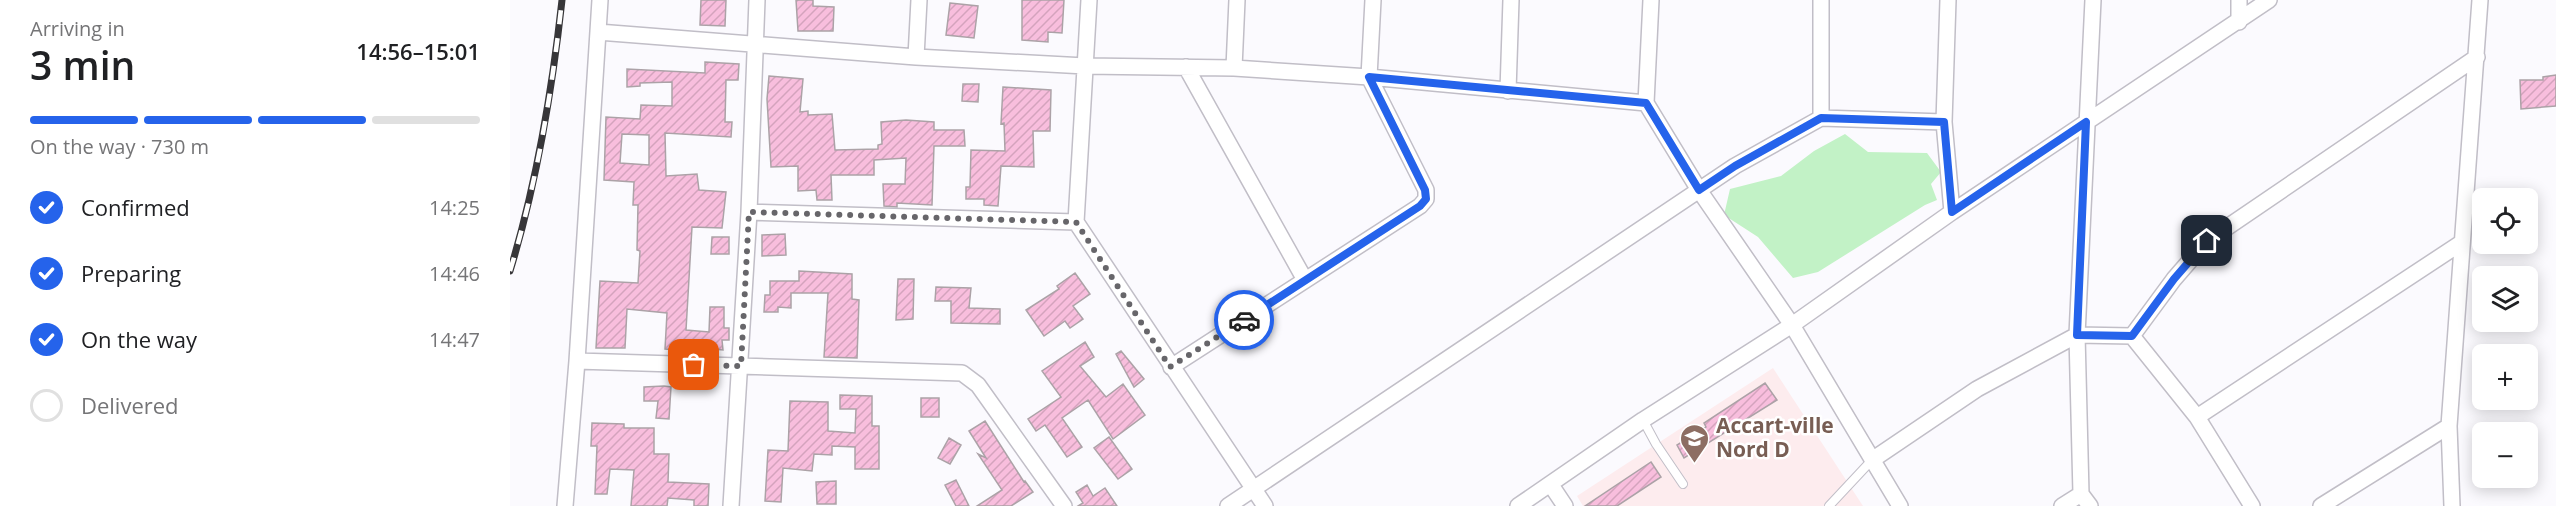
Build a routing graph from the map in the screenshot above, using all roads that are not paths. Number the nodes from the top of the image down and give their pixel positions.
1 (600, 0) edge
2 (757, 0) edge
3 (919, 0) edge
4 (1089, 0) edge
5 (1237, 0) edge
6 (1373, 0) edge
7 (1511, 0) edge
8 (1652, 0) edge
9 (1821, 0) edge
10 (1948, 0) edge
11 (2093, 0) edge
12 (2239, 0) edge
13 (2269, 0) edge
14 (2480, 0) edge
15 (2239, 22) junction
16 (598, 32) junction
17 (754, 46) junction
18 (916, 57) junction
19 (2477, 57) junction
20 (1085, 66) junction
21 (1186, 67) junction
22 (1234, 68) junction
23 (1369, 77) junction
24 (1508, 91) junction
25 (1646, 103) junction
26 (1821, 118) junction
27 (1944, 122) junction
28 (2086, 122) junction
29 (1699, 190) junction
30 (749, 212) junction
31 (1952, 212) junction
32 (1076, 222) junction
33 (2461, 243) junction
34 (1305, 280) junction
35 (1792, 325) junction
36 (2077, 335) junction
37 (2132, 336) junction
38 (578, 361) junction
39 (741, 366) junction
40 (1170, 367) junction
41 (2197, 417) junction
42 (1643, 420) junction
43 (2449, 426) junction
44 (1872, 460) junction
45 (1683, 484) dead end
46 (1551, 485) junction
47 (1254, 489) junction
48 (2085, 500) edge
49 (565, 506) edge
50 (731, 506) edge
51 (1064, 506) edge
52 (1228, 506) edge
53 (1265, 506) edge
54 (1518, 506) edge
55 (1565, 506) edge
56 (1829, 506) edge
57 (1900, 506) edge
58 (2062, 506) edge
59 (2252, 506) edge
60 (2321, 506) edge
61 (2452, 506) edge

1 - 16 street
2 - 17 street
3 - 18 street
4 - 20 street
5 - 22 street
6 - 23 street
7 - 24 street
8 - 25 street
9 - 26 street
10 - 27 street
11 - 28 street
12 - 15 street
13 - 15 street
14 - 19 street
15 - 28 street
16 - 17 street
16 - 38 street
17 - 18 street
17 - 30 street
18 - 20 street
19 - 33 street
19 - 37 street
20 - 21 street
20 - 32 street
21 - 22 street
21 - 34 street
22 - 23 street
23 - 24 street
23 - 34 street
24 - 25 street
25 - 29 street
26 - 27 street
26 - 29 street
27 - 31 street
28 - 31 street
28 - 36 street
29 - 35 street
29 - 47 street
30 - 32 street
30 - 39 street
31 - 35 street
32 - 40 street
33 - 41 street
33 - 43 street
34 - 40 street
35 - 42 street
35 - 44 street
36 - 37 street
36 - 44 street
36 - 48 street
37 - 41 street
38 - 39 street
38 - 49 street
39 - 50 street
39 - 51 street
40 - 47 street
41 - 59 street
42 - 45 lane
42 - 46 street
43 - 60 street
43 - 61 street
44 - 56 lane
44 - 57 street
46 - 54 street
46 - 55 street
47 - 52 street
47 - 53 street
48 - 58 street

